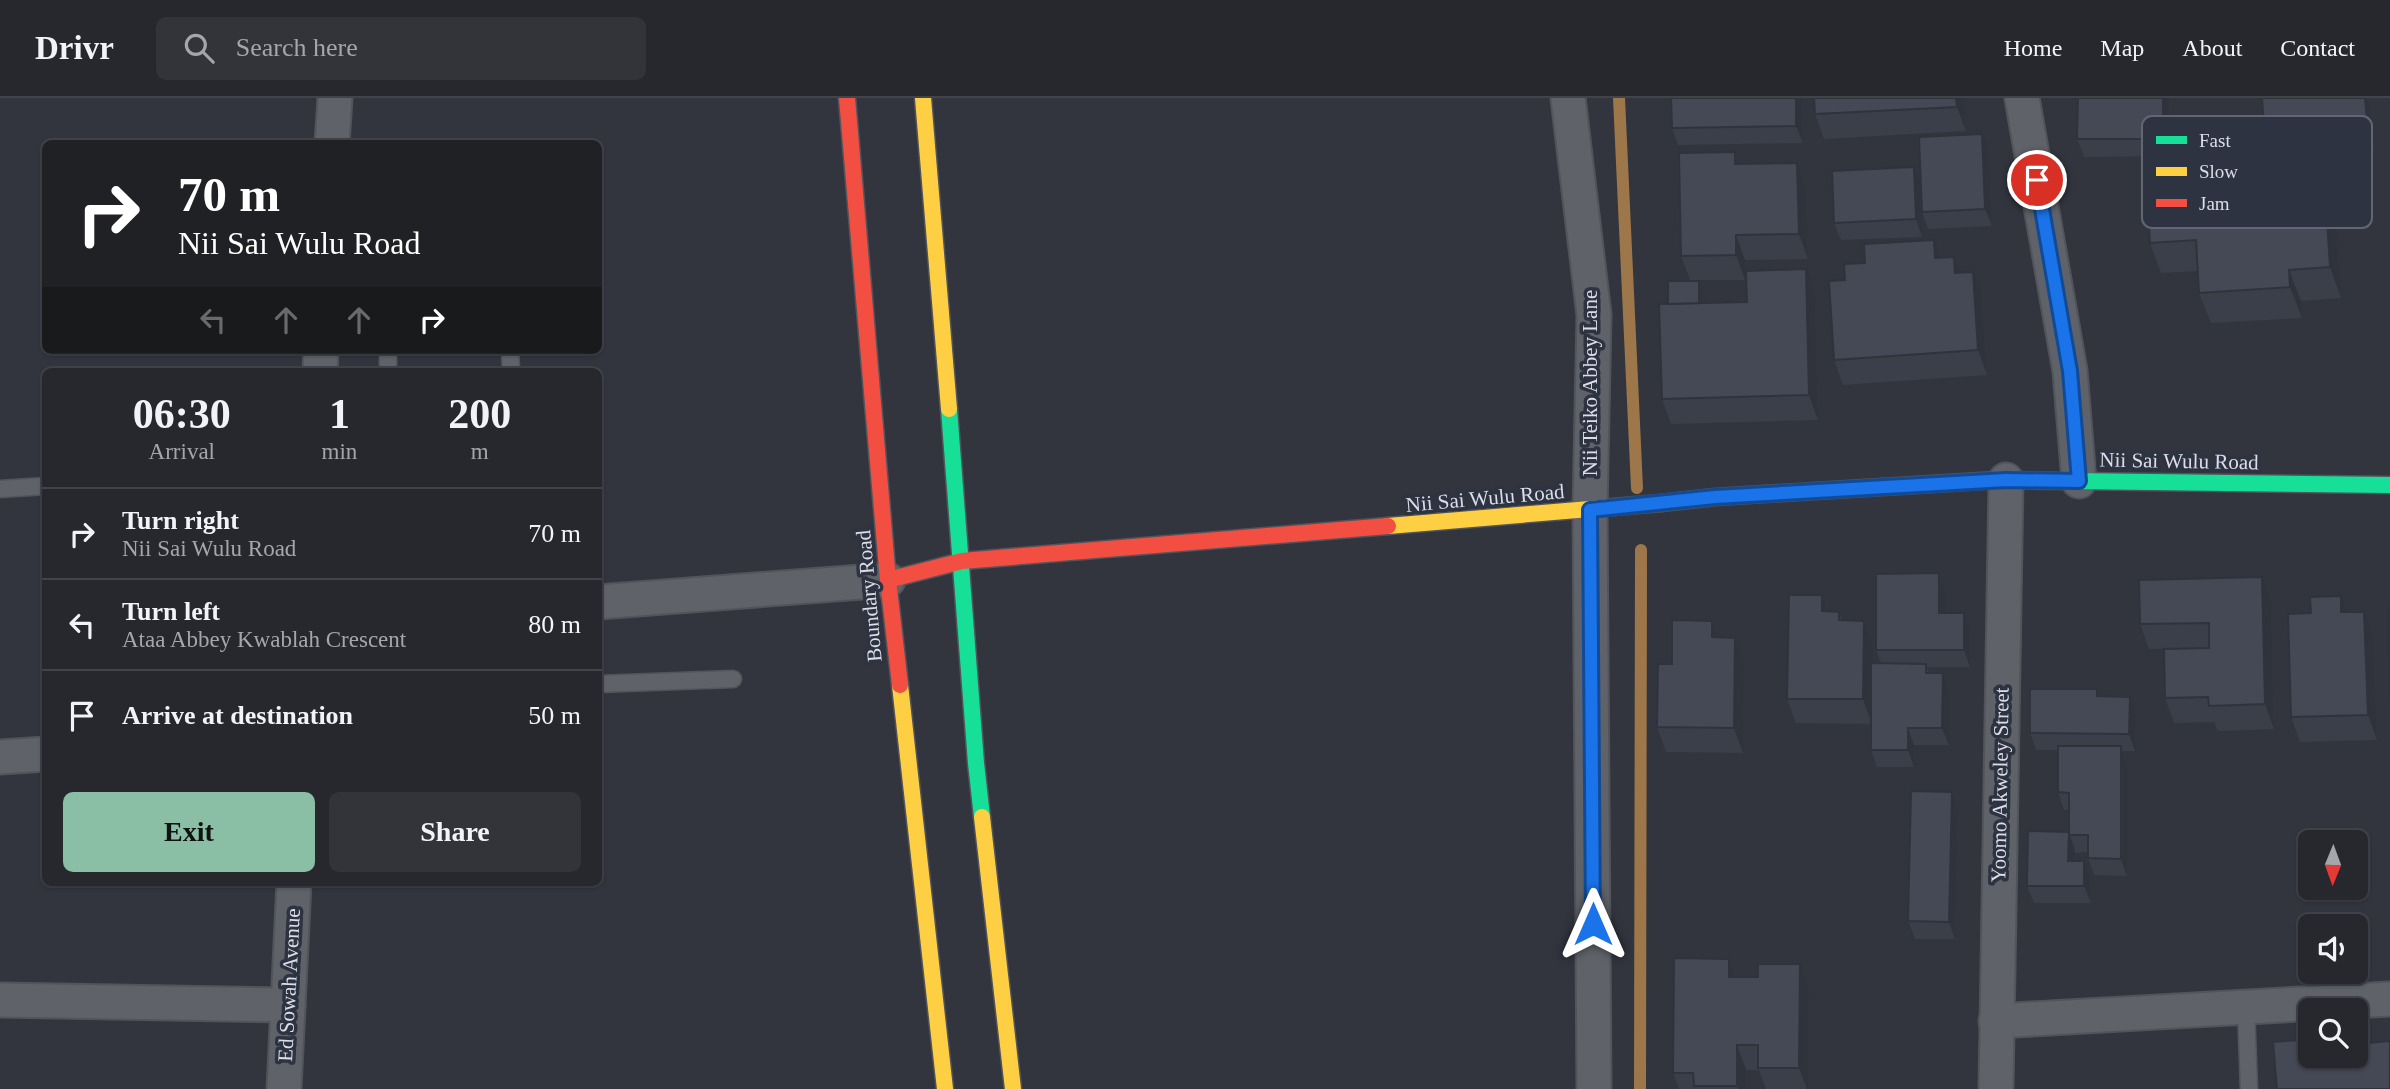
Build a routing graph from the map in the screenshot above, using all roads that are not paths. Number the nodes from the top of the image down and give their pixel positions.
1 (335, 98) edge
2 (846, 98) edge
3 (923, 98) edge
4 (1567, 98) edge
5 (2022, 98) edge
6 (332, 140) edge
7 (2006, 480) junction
8 (2079, 481) junction
9 (2390, 485) edge
10 (42, 486) edge
11 (0, 489) edge
12 (1590, 510) junction
13 (962, 561) junction
14 (888, 580) junction
15 (602, 603) edge
16 (733, 679) dead end
17 (602, 684) edge
18 (42, 754) edge
19 (0, 757) edge
20 (294, 886) edge
21 (2390, 999) edge
22 (0, 1000) edge
23 (288, 1005) junction
24 (2246, 1007) junction
25 (1996, 1021) junction
26 (284, 1089) edge
27 (945, 1089) edge
28 (1013, 1089) edge
29 (1594, 1089) edge
30 (1996, 1089) edge
31 (2249, 1089) edge

1 - 6 street
2 - 14 main road, Boundary Road
3 - 13 main road
4 - 12 street, Nii Teiko Abbey Lane
5 - 8 street
7 - 8 main road, Nii Sai Wulu Road
7 - 12 main road, Nii Sai Wulu Road
7 - 25 street, Yoomo Akweley Street
8 - 9 main road, Nii Sai Wulu Road
10 - 11 lane
12 - 13 main road, Nii Sai Wulu Road
12 - 29 street, Nii Teiko Abbey Lane
13 - 14 main road, Nii Sai Wulu Road
13 - 28 main road
14 - 15 street
14 - 27 main road, Boundary Road
16 - 17 lane
18 - 19 street
20 - 23 street, Ed Sowah Avenue
21 - 24 street
22 - 23 street
23 - 26 street, Ed Sowah Avenue
24 - 25 street
24 - 31 lane
25 - 30 street, Yoomo Akweley Street

